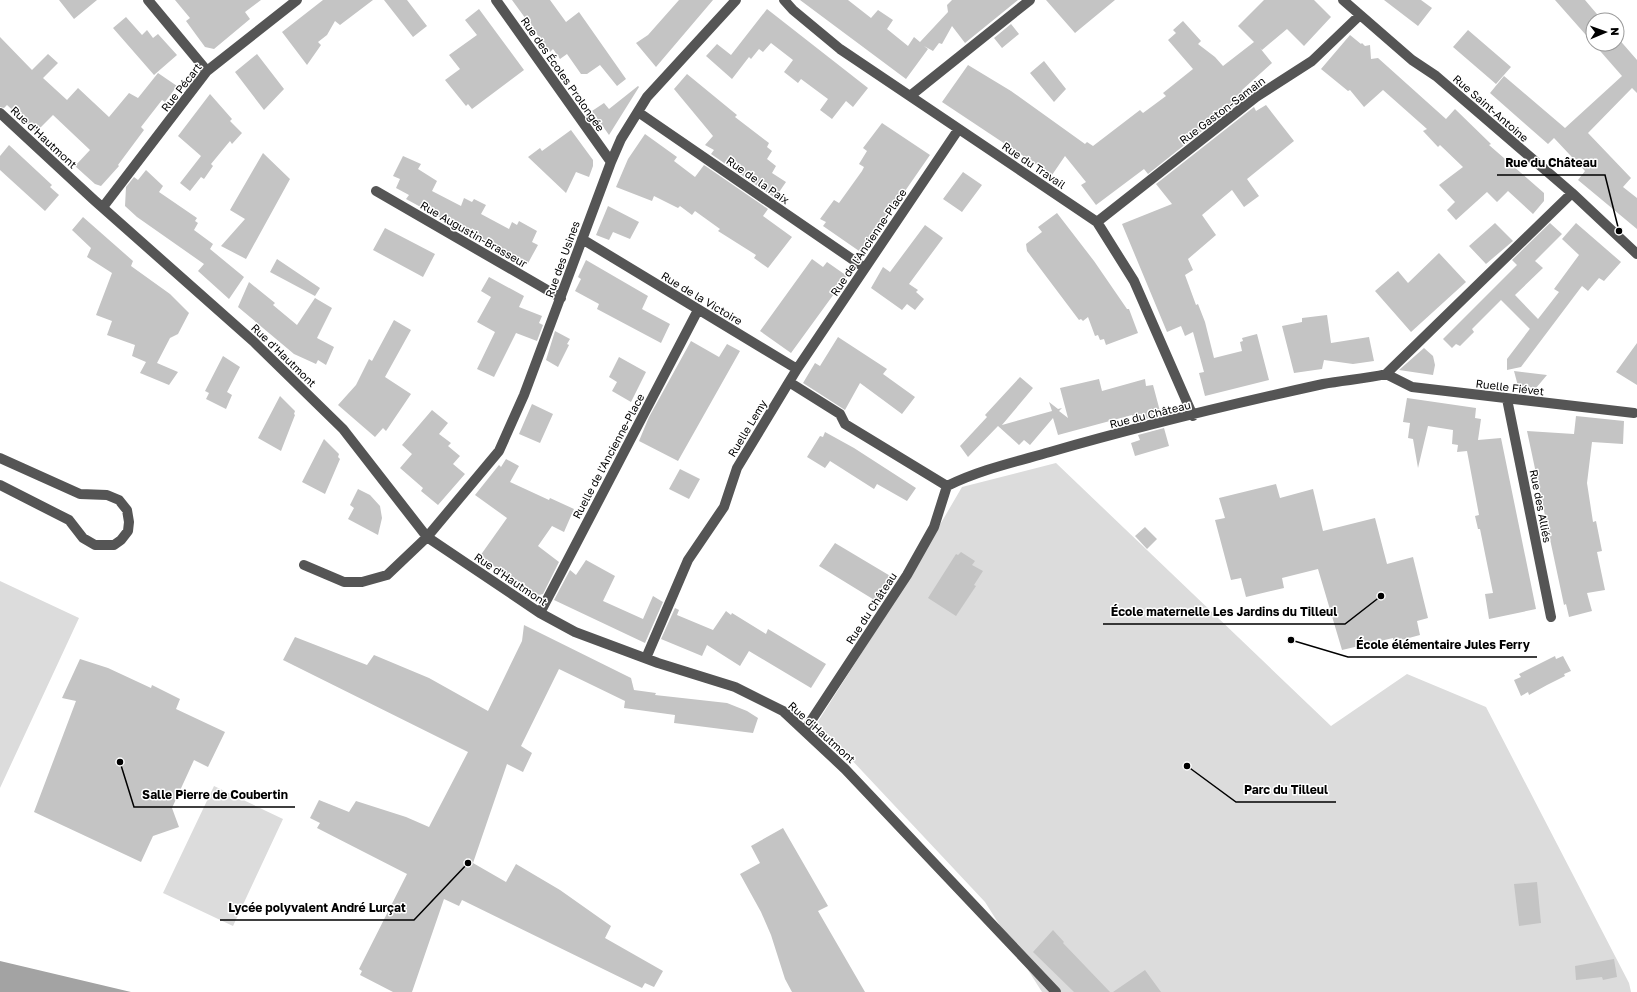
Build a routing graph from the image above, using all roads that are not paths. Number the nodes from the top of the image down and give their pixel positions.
1 (148, 0) edge
2 (297, 0) edge
3 (496, 0) edge
4 (736, 0) edge
5 (784, 0) edge
6 (1030, 0) edge
7 (1343, 0) edge
8 (1360, 15) junction
9 (207, 71) junction
10 (910, 96) junction
11 (638, 112) junction
12 (0, 113) edge
13 (958, 130) junction
14 (611, 162) junction
15 (376, 191) dead end
16 (1572, 193) junction
17 (103, 207) junction
18 (1097, 222) junction
19 (582, 239) junction
20 (1637, 254) edge
21 (865, 268) junction
22 (561, 298) junction
23 (698, 310) junction
24 (797, 368) junction
25 (1386, 374) junction
26 (789, 382) junction
27 (1507, 399) junction
28 (1634, 413) dead end
29 (1193, 416) junction
30 (0, 458) edge
31 (0, 485) edge
32 (947, 486) junction
33 (427, 537) junction
34 (304, 565) dead end
35 (540, 613) junction
36 (1551, 617) dead end
37 (646, 658) junction
38 (805, 730) junction
39 (1056, 992) edge

1 - 9 street
2 - 9 street, Rue Pécart
3 - 14 street, Rue des Écoles Prolongée
4 - 11 street, Rue des Usines
5 - 10 street, Rue du Travail
6 - 10 street
7 - 8 street, Rue Saint-Antoine
8 - 16 street, Rue Saint-Antoine
8 - 18 street, Rue Gaston-Samain
9 - 17 street, Rue Pécart
10 - 13 street, Rue du Travail
11 - 14 street, Rue des Usines
11 - 21 street, Rue de la Paix
12 - 17 street, Rue d'Hautmont
13 - 18 street, Rue du Travail
13 - 21 street, Rue de l'Ancienne-Place
14 - 19 street, Rue des Usines
15 - 22 street, Rue Augustin-Brasseur
16 - 20 street, Rue Saint-Antoine
16 - 25 street
17 - 33 street, Rue d'Hautmont
18 - 29 street, Rue du Travail
19 - 22 street, Rue des Usines
19 - 23 street, Rue de la Victoire
21 - 24 street, Rue de l'Ancienne-Place
22 - 33 street, Rue des Usines
23 - 24 street, Rue de la Victoire
23 - 35 street, Ruelle de l'Ancienne-Place
24 - 26 street
25 - 27 street, Ruelle Fiévet
25 - 29 street, Rue du Château
26 - 32 street
26 - 37 street, Ruelle Lemy
27 - 28 street, Ruelle Fiévet
27 - 36 street, Rue des Alliés
29 - 32 street, Rue du Château
30 - 31 street
32 - 38 street, Rue du Château
33 - 34 street, Rue des Usines
33 - 35 street, Rue d'Hautmont
35 - 37 street, Rue d'Hautmont
37 - 38 street, Rue d'Hautmont
38 - 39 street, Rue d'Hautmont

